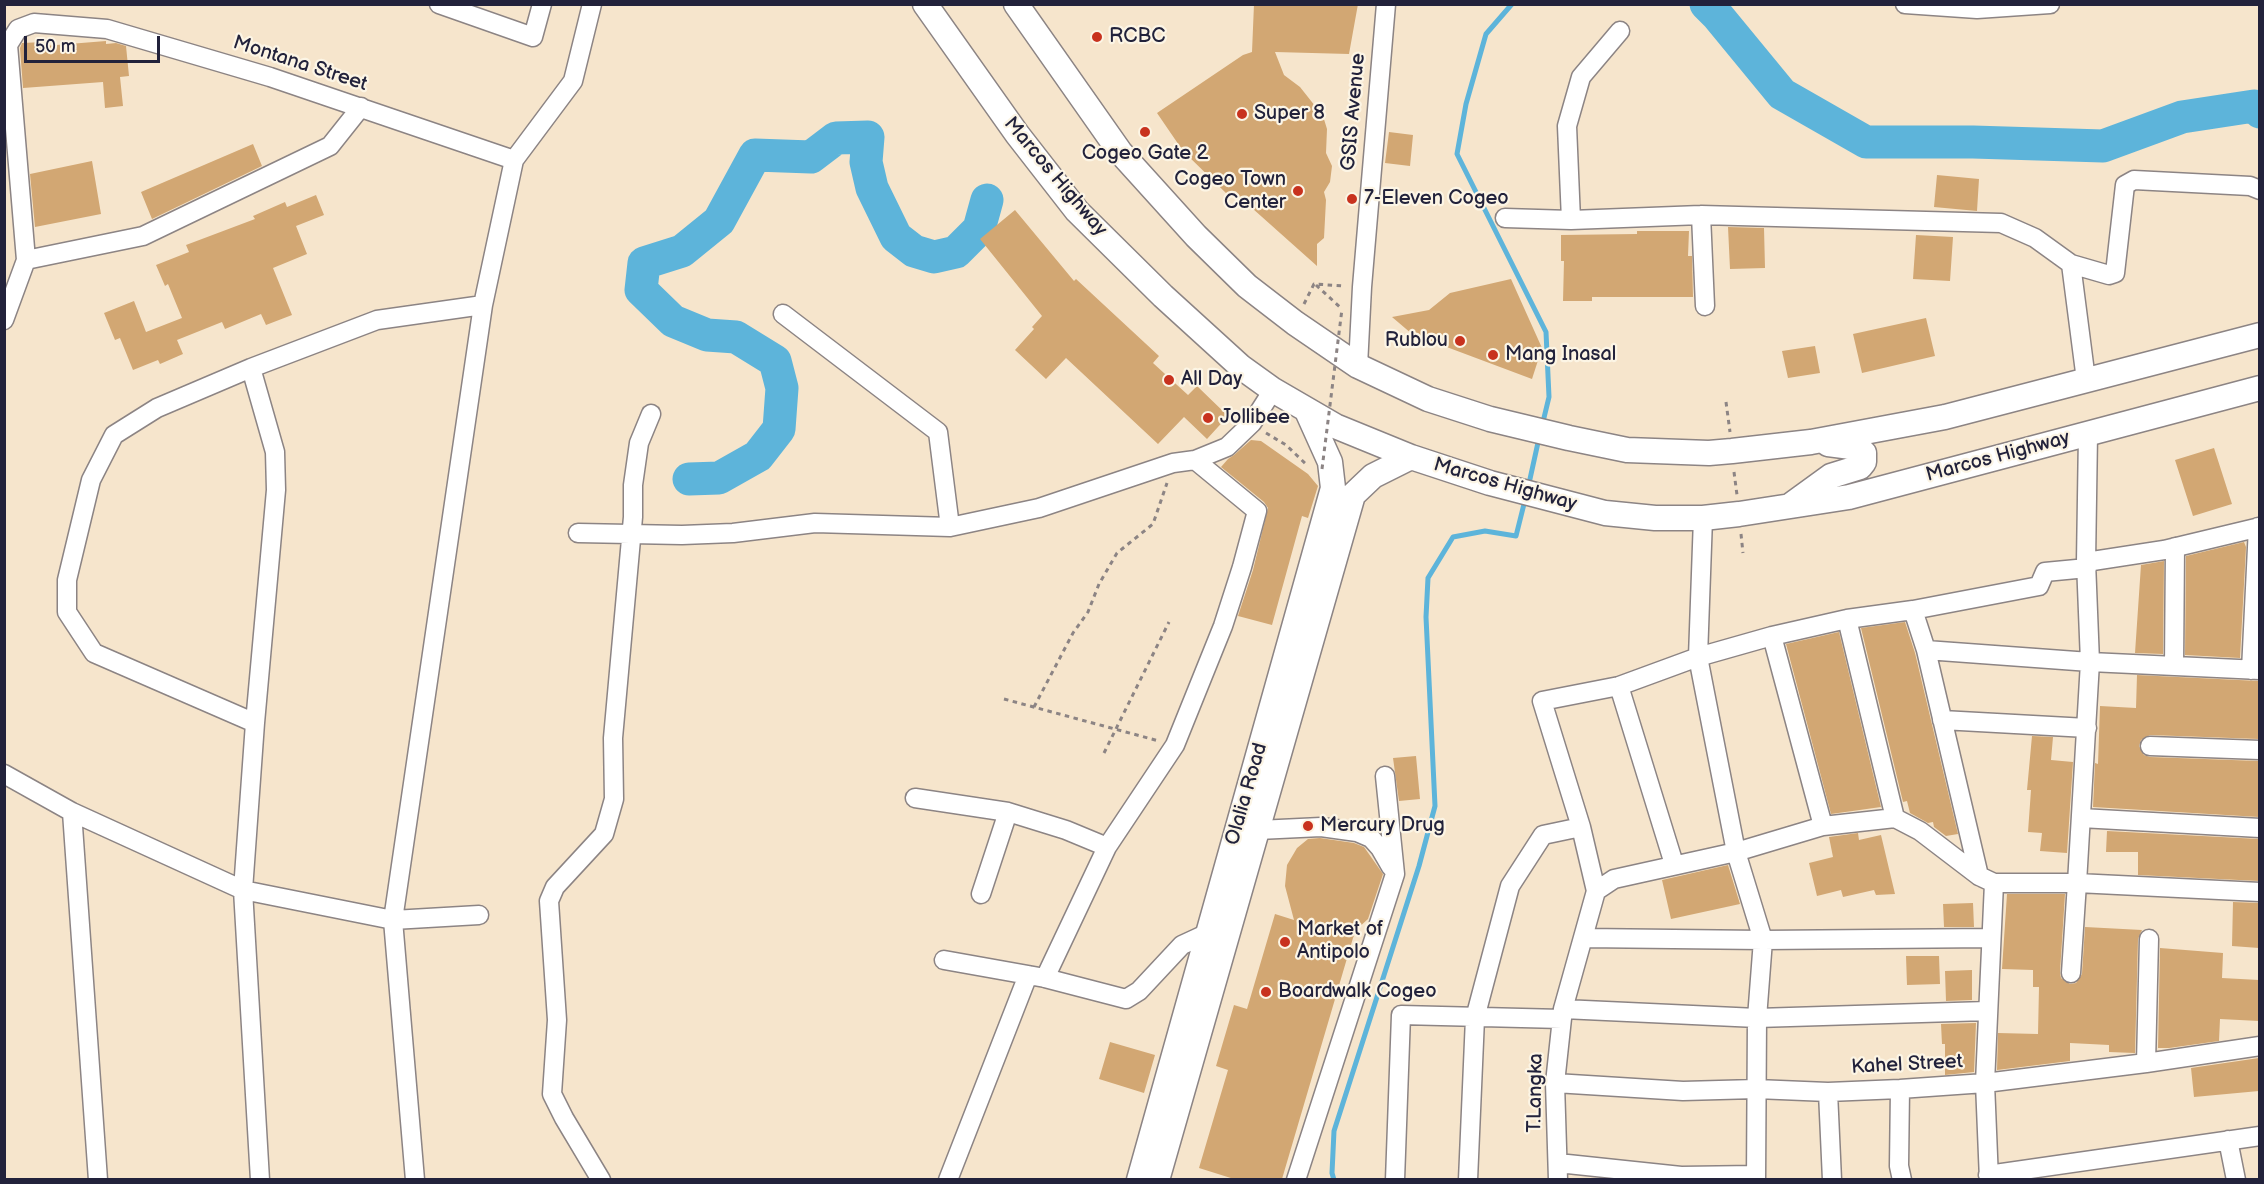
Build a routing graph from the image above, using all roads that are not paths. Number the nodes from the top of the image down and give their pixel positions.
1 (439, 4) edge
2 (543, 4) edge
3 (592, 4) edge
4 (925, 4) edge
5 (1016, 4) edge
6 (1386, 4) edge
7 (1905, 4) edge
8 (2050, 4) edge
9 (1977, 7) edge
10 (1620, 31) dead end
11 (362, 107) junction
12 (514, 160) junction
13 (2259, 190) edge
14 (1701, 215) junction
15 (1505, 218) dead end
16 (1571, 220) junction
17 (26, 260) junction
18 (2071, 264) junction
19 (483, 305) junction
20 (1705, 306) dead end
21 (783, 314) dead end
22 (4, 320) edge
23 (2259, 334) edge
24 (1358, 366) junction
25 (251, 368) junction
26 (2086, 380) junction
27 (2259, 388) edge
28 (1273, 390) junction
29 (1307, 411) junction
30 (651, 414) dead end
31 (2088, 434) junction
32 (1811, 442) junction
33 (1411, 457) junction
34 (1195, 460) junction
35 (1788, 507) junction
36 (1703, 518) junction
37 (951, 527) junction
38 (2259, 527) edge
39 (578, 533) dead end
40 (631, 535) junction
41 (2175, 547) junction
42 (2086, 565) junction
43 (1913, 610) junction
44 (1847, 619) junction
45 (1772, 636) junction
46 (1926, 650) junction
47 (1698, 657) junction
48 (2090, 662) junction
49 (2174, 666) junction
50 (2255, 670) edge
51 (1618, 686) junction
52 (1942, 720) junction
53 (255, 723) junction
54 (2087, 728) junction
55 (2150, 746) dead end
56 (2259, 750) edge
57 (4, 774) edge
58 (1385, 777) dead end
59 (915, 798) dead end
60 (72, 812) junction
61 (1008, 812) junction
62 (1895, 818) junction
63 (2081, 818) junction
64 (1823, 826) junction
65 (1248, 827) junction
66 (1581, 827) junction
67 (2259, 828) edge
68 (1107, 847) junction
69 (1736, 852) junction
70 (1674, 864) junction
71 (1395, 874) junction
72 (1987, 879) junction
73 (2077, 883) junction
74 (243, 890) junction
75 (1596, 891) junction
76 (2259, 892) edge
77 (981, 894) dead end
78 (478, 915) dead end
79 (393, 920) junction
80 (1217, 936) junction
81 (1584, 938) junction
82 (1991, 938) junction
83 (2149, 939) dead end
84 (1763, 940) junction
85 (944, 960) dead end
86 (2071, 973) dead end
87 (1037, 976) junction
88 (1988, 1011) junction
89 (1563, 1014) junction
90 (1475, 1018) junction
91 (1757, 1018) junction
92 (2259, 1046) edge
93 (2146, 1063) junction
94 (1555, 1083) junction
95 (1985, 1083) junction
96 (1756, 1089) junction
97 (1900, 1089) junction
98 (1828, 1092) junction
99 (2259, 1136) edge
100 (2228, 1140) junction
101 (1558, 1171) edge
102 (1755, 1177) edge
103 (1989, 1177) edge
104 (98, 1179) edge
105 (260, 1179) edge
106 (415, 1179) edge
107 (601, 1179) edge
108 (948, 1179) edge
109 (1139, 1179) edge
110 (1158, 1179) edge
111 (1296, 1179) edge
112 (1395, 1179) edge
113 (1468, 1179) edge
114 (1832, 1179) edge
115 (1902, 1179) edge
116 (2236, 1179) edge

1 - 2 street
3 - 12 street
4 - 28 main road, Marcos Highway
5 - 24 main road
6 - 24 street, GSIS Avenue
7 - 9 street
8 - 9 street
10 - 16 street
11 - 12 street, Montana Street
11 - 17 street
11 - 17 street, Montana Street
12 - 19 street
13 - 18 street
14 - 16 street
14 - 18 street
14 - 20 street
15 - 16 street
17 - 22 street
18 - 26 street
19 - 25 street
19 - 79 street
21 - 37 street
23 - 26 main road
24 - 32 main road
25 - 53 street
25 - 53 street
26 - 32 main road
27 - 31 main road, Marcos Highway
28 - 29 main road, Marcos Highway
28 - 34 street
29 - 33 main road, Marcos Highway
29 - 65 main road, Olalia Road
30 - 40 street
31 - 35 main road, Marcos Highway
31 - 42 street
32 - 35 main road
33 - 36 main road, Marcos Highway
33 - 65 main road, Olalia Road
34 - 37 street
34 - 68 street
35 - 36 main road, Marcos Highway
36 - 47 street
37 - 40 street
38 - 41 street
38 - 50 street
39 - 40 street
40 - 107 street
41 - 42 street
41 - 49 street
42 - 43 street
42 - 48 street
43 - 44 street
43 - 46 street
44 - 45 street
44 - 62 street
45 - 47 street
45 - 64 street
46 - 48 street
46 - 52 street
47 - 51 street
47 - 69 street
48 - 49 street
48 - 54 street
49 - 50 street
51 - 66 street
51 - 70 street
52 - 54 street
52 - 72 street
53 - 74 street
54 - 63 street
55 - 56 street
57 - 60 street
58 - 71 street
59 - 61 street
60 - 74 street
60 - 104 street
61 - 68 street
61 - 77 street
62 - 64 street
62 - 72 street
63 - 67 street
63 - 73 street
64 - 69 street
65 - 71 street
65 - 80 main road, Olalia Road
66 - 75 street
66 - 90 street
68 - 87 street
69 - 70 street
69 - 84 street
70 - 75 street
71 - 111 street
72 - 73 street
72 - 82 street
73 - 76 street
73 - 86 street
74 - 79 street
74 - 105 street
75 - 81 street, T.Langka
78 - 79 street
79 - 106 street
80 - 87 street
80 - 109 main road, Olalia Road
80 - 110 main road, Olalia Road
81 - 84 street
81 - 89 street, T.Langka
82 - 84 street
82 - 88 street
83 - 93 street
84 - 91 street
85 - 87 street
87 - 108 street
88 - 91 street
88 - 95 street
89 - 90 street
89 - 91 street
89 - 94 street, T.Langka
90 - 112 street
90 - 113 street
91 - 96 street
92 - 93 street, Kahel Street
93 - 95 street, Kahel Street
94 - 96 street, Kahel Street
94 - 101 street, T.Langka
95 - 97 street, Kahel Street
95 - 103 street
96 - 98 street, Kahel Street
96 - 102 street
97 - 98 street, Kahel Street
97 - 115 street
98 - 114 street
99 - 100 street
100 - 103 street
100 - 116 street
101 - 102 street

